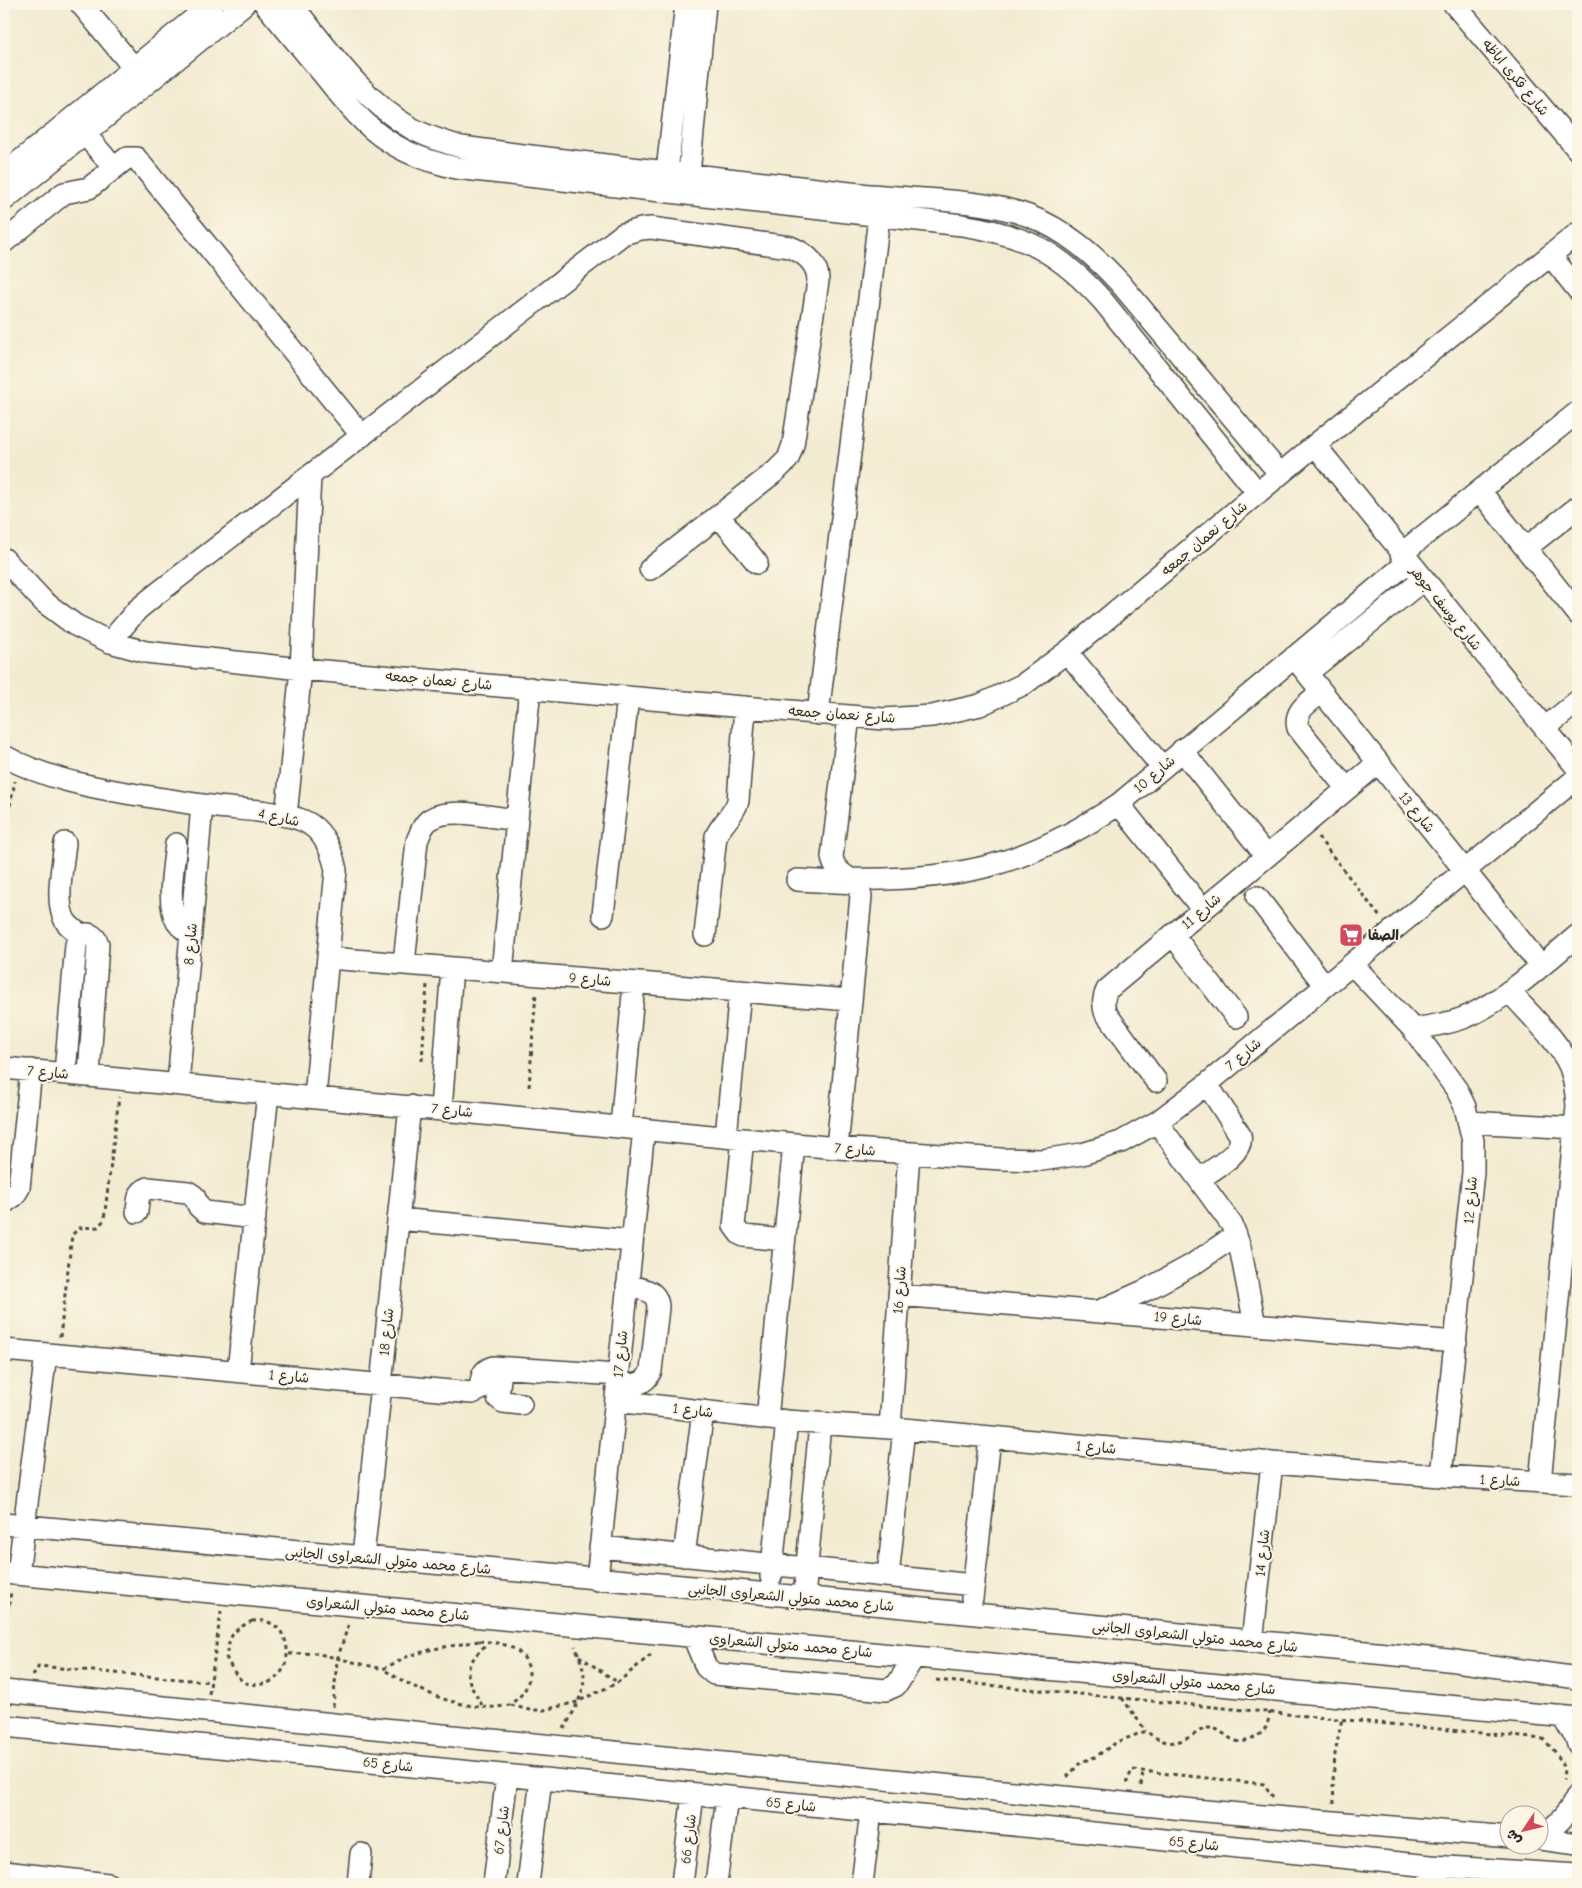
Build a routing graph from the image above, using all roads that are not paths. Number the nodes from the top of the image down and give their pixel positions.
1 (81, 4) edge
2 (212, 4) edge
3 (244, 4) edge
4 (265, 4) edge
5 (291, 4) edge
6 (686, 4) edge
7 (705, 4) edge
8 (1454, 4) edge
9 (141, 76) junction
10 (85, 134) junction
11 (1578, 150) edge
12 (114, 168) junction
13 (668, 171) junction
14 (4, 174) edge
15 (689, 174) junction
16 (644, 179) junction
17 (4, 200) edge
18 (881, 206) junction
19 (1578, 233) edge
20 (4, 242) edge
21 (1551, 256) junction
22 (1578, 290) edge
23 (1576, 420) edge
24 (362, 436) junction
25 (1315, 445) junction
26 (1280, 474) junction
27 (310, 476) junction
28 (1480, 490) junction
29 (1258, 493) junction
30 (1578, 507) edge
31 (719, 516) junction
32 (1526, 548) junction
33 (1405, 558) junction
34 (4, 559) edge
35 (757, 563) dead end
36 (650, 569) dead end
37 (1423, 580) junction
38 (1578, 614) edge
39 (110, 642) junction
40 (1067, 652) junction
41 (1300, 665) junction
42 (301, 669) junction
43 (530, 688) junction
44 (1322, 692) junction
45 (628, 697) junction
46 (1578, 702) edge
47 (745, 707) junction
48 (818, 714) junction
49 (849, 716) junction
50 (1545, 728) junction
51 (1182, 750) junction
52 (11, 760) edge
53 (1378, 763) junction
54 (1162, 767) junction
55 (1578, 769) edge
56 (1578, 777) edge
57 (1347, 789) junction
58 (1119, 804) junction
59 (202, 805) junction
60 (286, 816) junction
61 (517, 820) junction
62 (65, 843) dead end
63 (176, 844) dead end
64 (1266, 856) junction
65 (1465, 871) junction
66 (797, 880) dead end
67 (853, 881) junction
68 (1257, 897) dead end
69 (1203, 910) junction
70 (603, 915) dead end
71 (81, 935) junction
72 (704, 935) dead end
73 (1173, 935) junction
74 (1578, 935) edge
75 (191, 936) junction
76 (329, 958) junction
77 (404, 963) junction
78 (1352, 964) junction
79 (1541, 966) junction
80 (452, 968) junction
81 (502, 972) junction
82 (634, 982) junction
83 (1326, 986) junction
84 (740, 991) junction
85 (1509, 991) junction
86 (850, 1000) junction
87 (1236, 1017) dead end
88 (1413, 1029) junction
89 (4, 1068) edge
90 (31, 1070) junction
91 (65, 1073) junction
92 (89, 1075) junction
93 (1576, 1075) edge
94 (1156, 1081) dead end
95 (178, 1084) junction
96 (1207, 1084) junction
97 (268, 1093) junction
98 (315, 1097) junction
99 (410, 1106) junction
100 (441, 1110) junction
101 (1157, 1122) junction
102 (1469, 1122) junction
103 (621, 1127) junction
104 (1576, 1128) junction
105 (644, 1129) junction
106 (735, 1138) junction
107 (794, 1144) junction
108 (837, 1148) junction
109 (909, 1153) junction
110 (1199, 1179) junction
111 (4, 1203) edge
112 (137, 1212) dead end
113 (255, 1218) junction
114 (398, 1219) junction
115 (1236, 1235) junction
116 (784, 1240) junction
117 (632, 1241) junction
118 (627, 1286) junction
119 (1569, 1291) edge
120 (899, 1295) junction
121 (1098, 1312) junction
122 (1255, 1325) junction
123 (1456, 1342) junction
124 (4, 1350) edge
125 (52, 1354) junction
126 (500, 1368) junction
127 (238, 1371) junction
128 (380, 1384) junction
129 (617, 1387) junction
130 (521, 1404) dead end
131 (703, 1411) junction
132 (777, 1420) junction
133 (820, 1424) junction
134 (897, 1428) junction
135 (990, 1438) junction
136 (1272, 1463) junction
137 (1441, 1476) junction
138 (1540, 1482) junction
139 (1578, 1484) edge
140 (14, 1526) edge
141 (600, 1547) junction
142 (684, 1556) junction
143 (362, 1557) junction
144 (772, 1564) junction
145 (807, 1568) junction
146 (11, 1573) edge
147 (888, 1576) junction
148 (597, 1580) junction
149 (974, 1585) junction
150 (770, 1594) junction
151 (804, 1598) junction
152 (971, 1614) junction
153 (693, 1636) junction
154 (1252, 1642) junction
155 (914, 1657) junction
156 (1578, 1678) edge
157 (6, 1692) edge
158 (1570, 1717) edge
159 (4, 1726) edge
160 (1578, 1744) edge
161 (507, 1776) junction
162 (540, 1779) junction
163 (693, 1794) junction
164 (1578, 1794) edge
165 (727, 1797) junction
166 (1194, 1810) junction
167 (871, 1812) junction
168 (1550, 1830) edge
169 (1500, 1836) edge
170 (1550, 1840) edge
171 (1190, 1843) junction
172 (1578, 1844) edge
173 (361, 1854) dead end
174 (4, 1872) edge
175 (1430, 1875) edge
176 (1573, 1878) edge
177 (108, 1884) edge
178 (358, 1884) edge
179 (494, 1884) edge
180 (528, 1884) edge
181 (682, 1884) edge
182 (716, 1884) edge
183 (862, 1884) edge

1 - 9 street
2 - 9 street
3 - 9 street
4 - 16 street
5 - 16 street
6 - 13 street
7 - 15 street
8 - 11 street, شارع فكرى اباظه
9 - 10 street
9 - 14 street
10 - 12 street
10 - 17 street
12 - 20 street
12 - 24 street
13 - 15 street
13 - 16 street
15 - 18 street
16 - 18 street
18 - 26 street
18 - 29 street
18 - 48 street
19 - 21 street, شارع نعمان جمعه
21 - 22 street
21 - 25 street, شارع نعمان جمعه
23 - 28 street, شارع 10
24 - 27 street
24 - 31 street
25 - 26 street, شارع نعمان جمعه
25 - 33 street, شارع يوسف جوهر
26 - 29 street, شارع نعمان جمعه
27 - 39 street
27 - 42 street
28 - 32 street
28 - 33 street, شارع 10
29 - 40 street, شارع نعمان جمعه
30 - 32 street
31 - 35 street
31 - 36 street
32 - 38 street
33 - 37 street, شارع يوسف جوهر
33 - 41 street, شارع 10
34 - 39 street, شارع نعمان جمعه
37 - 41 street
37 - 50 street, شارع يوسف جوهر
39 - 42 street, شارع نعمان جمعه
40 - 49 street, شارع نعمان جمعه
40 - 54 street
41 - 44 street, شارع 13
41 - 51 street, شارع 10
42 - 43 street, شارع نعمان جمعه
42 - 60 street
43 - 45 street, شارع نعمان جمعه
43 - 61 street
44 - 53 street, شارع 13
44 - 57 street
45 - 47 street, شارع نعمان جمعه
45 - 70 street
46 - 50 street
47 - 48 street, شارع نعمان جمعه
47 - 72 street
48 - 49 street, شارع نعمان جمعه
49 - 67 street
50 - 55 street, شارع يوسف جوهر
51 - 54 street, شارع 10
51 - 64 street
52 - 59 street, شارع 4
53 - 57 street, شارع 11
53 - 65 street, شارع 13
54 - 58 street, شارع 10
56 - 65 street, شارع 7
57 - 64 street, شارع 11
58 - 67 street, شارع 10
58 - 69 street
59 - 60 street, شارع 4
59 - 75 street, شارع 8
60 - 76 street, شارع 4
61 - 77 street
61 - 81 street
62 - 71 street
63 - 75 street
64 - 69 street, شارع 11
65 - 78 street, شارع 7
65 - 79 street, شارع 13
66 - 67 street, شارع 10
67 - 86 street
68 - 83 street
69 - 73 street, شارع 11
71 - 91 street
71 - 92 street
73 - 87 street
73 - 94 street, شارع 11
74 - 79 street
75 - 95 street, شارع 8
76 - 77 street, شارع 9
76 - 98 street, شارع 4
77 - 80 street, شارع 9
78 - 83 street, شارع 7
78 - 88 street, شارع 12
79 - 85 street
80 - 81 street, شارع 9
80 - 100 street
81 - 82 street, شارع 9
82 - 84 street, شارع 9
82 - 103 street
83 - 96 street, شارع 7
84 - 86 street, شارع 9
84 - 106 street
85 - 88 street
85 - 93 street
86 - 108 street
88 - 102 street, شارع 12
89 - 90 street, شارع 7
90 - 91 street, شارع 7
90 - 111 street
91 - 92 street, شارع 7
92 - 95 street, شارع 7
93 - 104 street
95 - 97 street, شارع 7
96 - 101 street, شارع 7
96 - 110 street
97 - 98 street, شارع 7
97 - 113 street
98 - 99 street, شارع 7
99 - 100 street, شارع 7
99 - 114 street, شارع 18
100 - 103 street, شارع 7
101 - 109 street, شارع 7
101 - 110 street
102 - 104 street
102 - 123 street, شارع 12
103 - 105 street, شارع 7
104 - 119 street
105 - 106 street, شارع 7
105 - 117 street, شارع 17
106 - 107 street, شارع 7
106 - 116 street
107 - 108 street, شارع 7
107 - 116 street
108 - 109 street, شارع 7
109 - 120 street, شارع 16
110 - 115 street
112 - 113 street
113 - 127 street
114 - 117 street
114 - 128 street, شارع 18
115 - 121 street
115 - 122 street
116 - 132 street
117 - 118 street, شارع 17
118 - 129 street, شارع 17
118 - 129 street
119 - 138 street
120 - 121 street, شارع 19
120 - 134 street, شارع 16
121 - 122 street, شارع 19
122 - 123 street, شارع 19
123 - 137 street, شارع 12
124 - 125 street, شارع 1
125 - 127 street, شارع 1
125 - 140 street
126 - 128 street, شارع 1
126 - 129 street, شارع 1
126 - 130 street
127 - 128 street, شارع 1
128 - 143 street, شارع 18
129 - 131 street, شارع 1
129 - 141 street, شارع 17
131 - 132 street, شارع 1
131 - 142 street
132 - 133 street, شارع 1
132 - 144 street
133 - 134 street, شارع 1
133 - 145 street
134 - 135 street, شارع 1
134 - 147 street, شارع 16
135 - 136 street, شارع 1
135 - 149 street
136 - 137 street, شارع 1
136 - 154 street, شارع 14
137 - 138 street, شارع 1
138 - 139 street, شارع 1
140 - 143 street, شارع محمد متولي الشعراوى الجانبى
140 - 146 street
141 - 142 street
141 - 148 street, شارع 17
142 - 144 street
143 - 148 street, شارع محمد متولي الشعراوى الجانبى
144 - 145 street
144 - 150 street
145 - 147 street
145 - 151 street
146 - 153 street, شارع محمد متولي الشعراوى
147 - 149 street
148 - 150 street, شارع محمد متولي الشعراوى الجانبى
149 - 152 street
150 - 151 street, شارع محمد متولي الشعراوى الجانبى
151 - 152 street, شارع محمد متولي الشعراوى الجانبى
152 - 154 street, شارع محمد متولي الشعراوى الجانبى
153 - 155 street, شارع محمد متولي الشعراوى
153 - 155 street
154 - 156 street, شارع محمد متولي الشعراوى الجانبى
155 - 158 street, شارع محمد متولي الشعراوى
157 - 159 street
157 - 166 street
158 - 160 street
159 - 161 street, شارع 65
161 - 162 street, شارع 65
161 - 179 street, شارع 67
162 - 163 street, شارع 65
162 - 180 street
163 - 165 street, شارع 65
163 - 181 street, شارع 66
164 - 168 street
165 - 167 street, شارع 65
165 - 182 street
166 - 169 street
166 - 171 street
167 - 171 street, شارع 65
167 - 183 street
170 - 172 street
171 - 175 street, شارع 65
173 - 178 street
174 - 177 street
175 - 176 street, شارع 65

